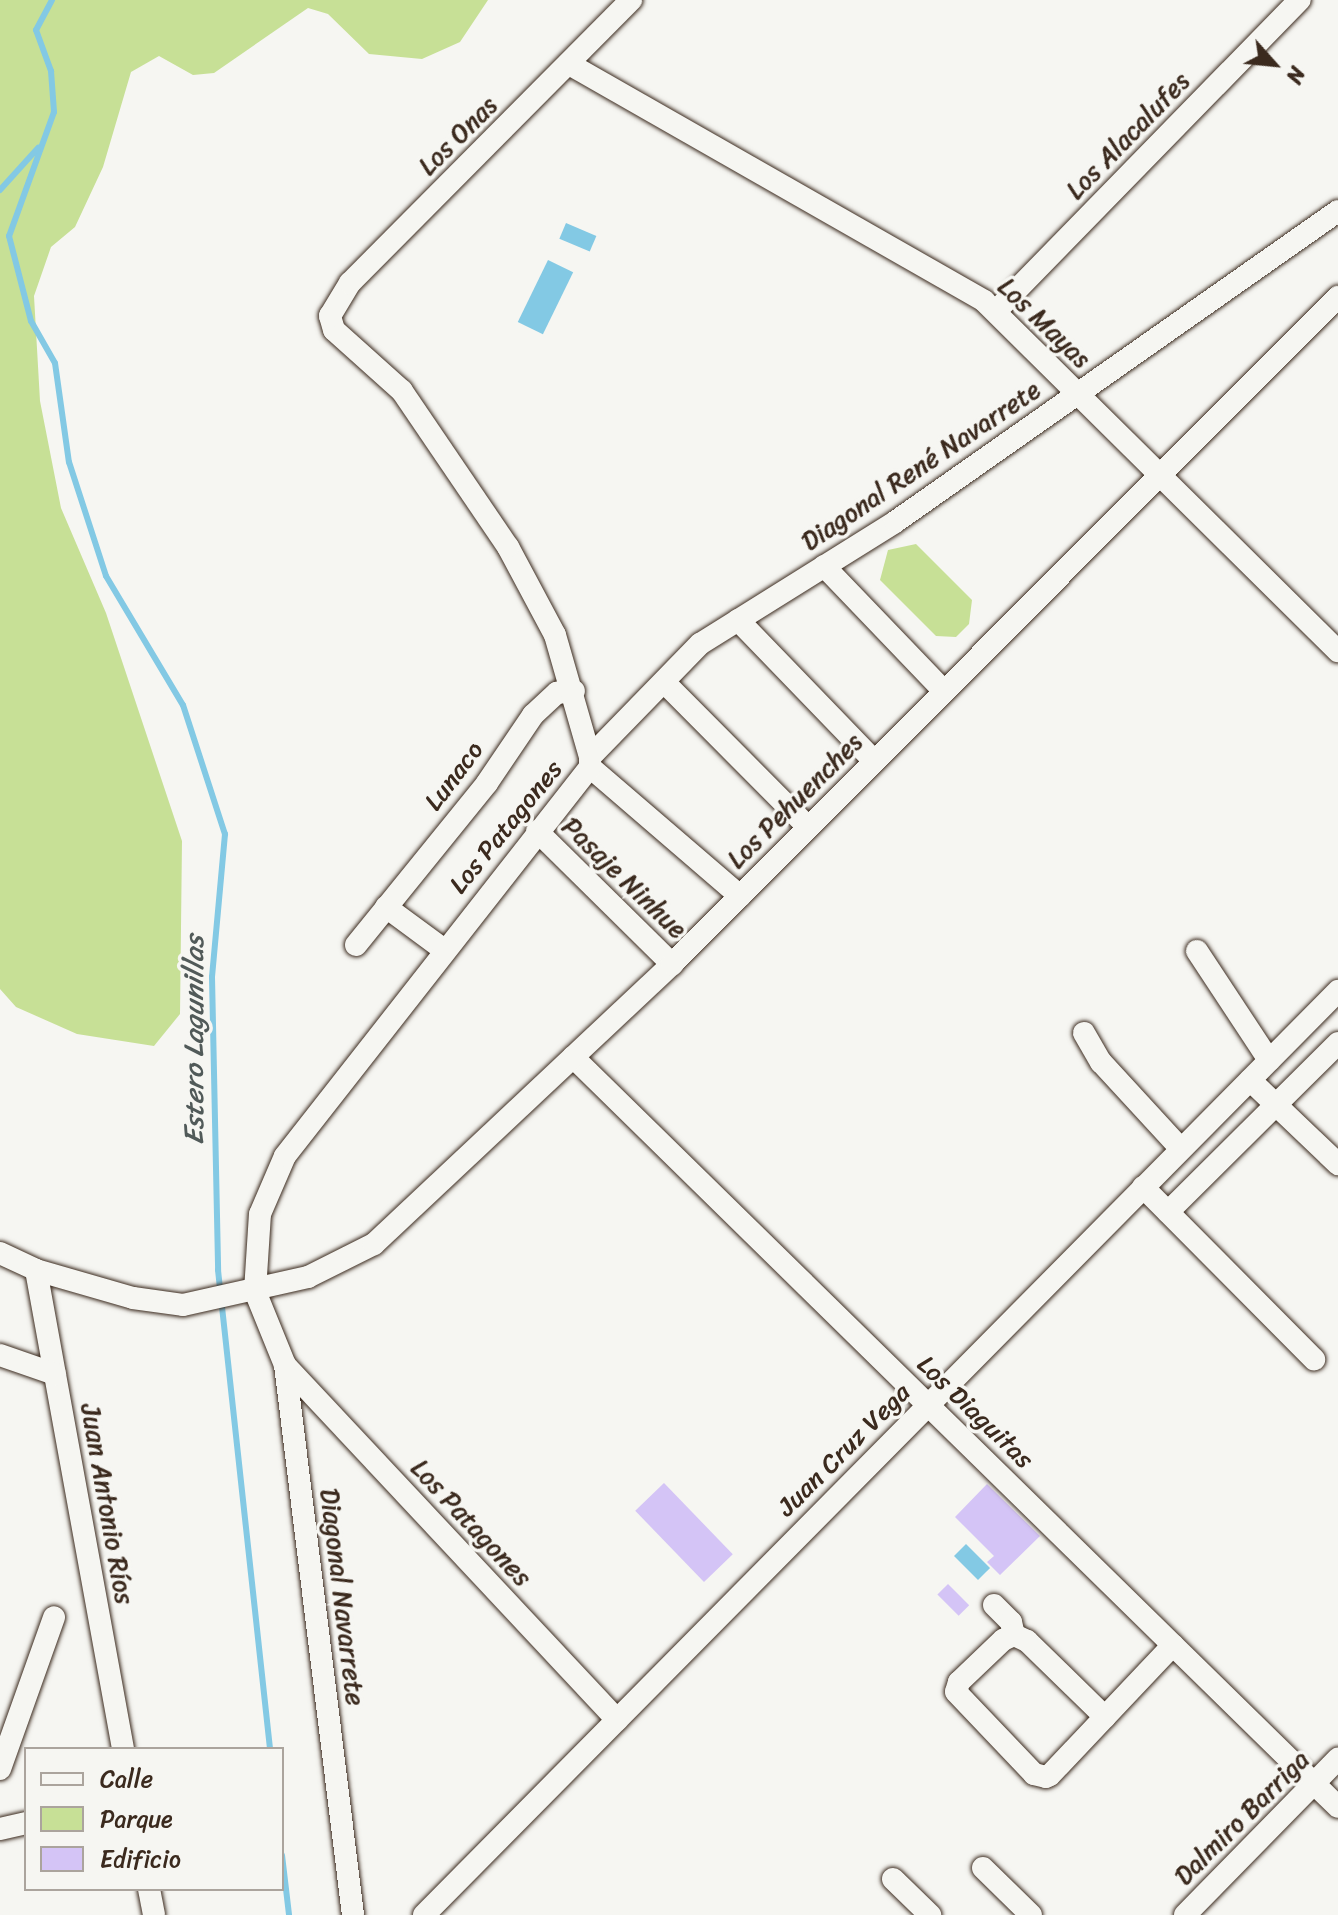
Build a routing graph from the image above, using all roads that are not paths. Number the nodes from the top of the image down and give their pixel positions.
1 (631, 0) edge
2 (1300, 0) edge
3 (569, 64) junction
4 (1338, 211) edge
5 (1338, 297) edge
6 (996, 311) junction
7 (330, 316) joint
8 (1077, 394) junction
9 (1158, 475) junction
10 (824, 566) junction
11 (738, 620) junction
12 (1338, 651) edge
13 (665, 683) junction
14 (574, 691) junction
15 (944, 691) junction
16 (874, 761) junction
17 (590, 762) junction
18 (808, 827) junction
19 (537, 831) junction
20 (740, 896) junction
21 (386, 907) junction
22 (356, 945) dead end
23 (443, 949) junction
24 (1197, 951) dead end
25 (672, 964) junction
26 (1338, 991) edge
27 (1084, 1033) dead end
28 (1338, 1043) edge
29 (573, 1057) junction
30 (1269, 1060) junction
31 (1250, 1080) junction
32 (1275, 1104) junction
33 (1181, 1149) junction
34 (1338, 1164) edge
35 (1143, 1187) junction
36 (1168, 1212) junction
37 (0, 1253) edge
38 (36, 1270) junction
39 (255, 1291) junction
40 (0, 1355) edge
41 (1314, 1359) dead end
42 (285, 1365) junction
43 (55, 1374) junction
44 (928, 1405) junction
45 (994, 1605) dead end
46 (54, 1617) dead end
47 (1014, 1635) junction
48 (1173, 1645) junction
49 (1105, 1717) junction
50 (617, 1720) junction
51 (123, 1747) edge
52 (1338, 1759) edge
53 (0, 1769) edge
54 (1315, 1784) junction
55 (1338, 1807) edge
56 (24, 1823) edge
57 (0, 1829) edge
58 (983, 1868) dead end
59 (893, 1879) dead end
60 (149, 1891) edge
61 (154, 1915) edge
62 (353, 1915) edge
63 (424, 1915) edge
64 (930, 1915) edge
65 (1031, 1915) edge
66 (1185, 1915) edge

1 - 3 street, Los Onas
2 - 6 street, Los Alacalufes
3 - 6 street, Los Mayas
3 - 7 street, Los Onas
4 - 8 street, Diagonal René Navarrete
5 - 9 street, Los Pehuenches
6 - 8 street, Los Mayas
7 - 14 street, Los Patagones
8 - 9 street, Los Mayas
8 - 10 street, Diagonal René Navarrete
9 - 12 street, Los Mayas
9 - 15 street, Los Pehuenches
10 - 11 street, Diagonal René Navarrete
10 - 15 street
11 - 13 street, Diagonal René Navarrete
11 - 16 street
13 - 17 street, Diagonal René Navarrete
13 - 18 street
14 - 17 street, Los Patagones
14 - 21 street, Lunaco
15 - 16 street, Los Pehuenches
16 - 18 street, Los Pehuenches
17 - 19 street, Los Patagones
17 - 20 street
18 - 20 street, Los Pehuenches
19 - 23 street, Los Patagones
19 - 25 street, Pasaje Ninhue
20 - 25 street, Los Pehuenches
21 - 22 street, Lunaco
21 - 23 street
23 - 39 street, Los Patagones
24 - 30 street
25 - 29 street, Los Pehuenches
26 - 30 street, Juan Cruz Vega
27 - 33 street
28 - 32 street
29 - 39 street, Los Pehuenches
29 - 44 street, Los Diaguitas
30 - 31 street, Juan Cruz Vega
31 - 32 street
31 - 33 street, Juan Cruz Vega
32 - 34 street
32 - 36 street
33 - 35 street, Juan Cruz Vega
35 - 36 street
35 - 44 street, Juan Cruz Vega
36 - 41 street
37 - 38 street
38 - 39 street
38 - 43 street, Juan Antonio Ríos
39 - 42 street, Diagonal Navarrete
40 - 43 street
42 - 50 street, Los Patagones
42 - 62 street, Diagonal Navarrete
43 - 51 street, Juan Antonio Ríos
44 - 48 street, Los Diaguitas
44 - 50 street, Juan Cruz Vega
45 - 47 street
46 - 53 street
47 - 49 street
47 - 49 street
48 - 49 street
48 - 54 street, Los Diaguitas
50 - 63 street, Juan Cruz Vega
52 - 54 street, Dalmiro Barriga
54 - 55 street, Los Diaguitas
54 - 66 street, Dalmiro Barriga
56 - 57 street
58 - 65 street
59 - 64 street
60 - 61 street

